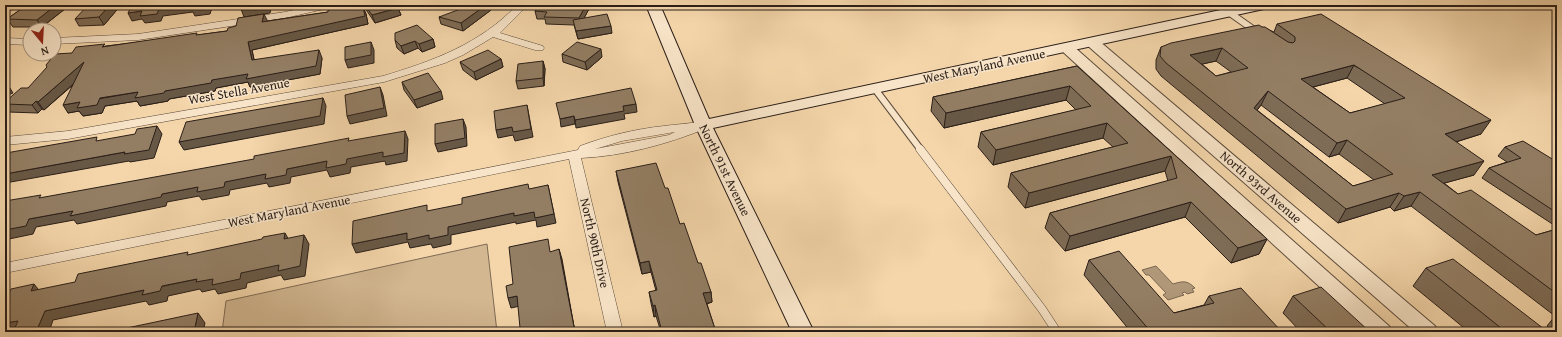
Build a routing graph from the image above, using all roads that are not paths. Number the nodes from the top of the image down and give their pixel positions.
1 (14, 5) edge
2 (329, 5) edge
3 (523, 5) edge
4 (653, 5) edge
5 (1264, 5) edge
6 (5, 11) edge
7 (1230, 13) junction
8 (493, 34) junction
9 (1261, 34) edge
10 (5, 41) edge
11 (62, 41) edge
12 (22, 42) edge
13 (1094, 42) junction
14 (539, 48) dead end
15 (1067, 48) junction
16 (875, 89) junction
17 (703, 125) junction
18 (5, 141) edge
19 (574, 154) junction
20 (5, 268) edge
21 (615, 332) edge
22 (803, 332) edge
23 (1057, 332) edge
24 (1382, 332) edge
25 (1428, 332) edge

1 - 6 street
2 - 11 street
3 - 8 street
4 - 17 main road, North 91st Avenue
5 - 7 main road, West Maryland Avenue
7 - 9 lane
7 - 13 main road, West Maryland Avenue
8 - 14 street
8 - 18 street, West Stella Avenue
10 - 12 street
13 - 15 main road, West Maryland Avenue
13 - 25 street, North 93rd Avenue
15 - 16 main road, West Maryland Avenue
15 - 24 street, North 93rd Avenue
16 - 17 main road, West Maryland Avenue
16 - 23 lane
17 - 19 street, West Maryland Avenue
17 - 22 main road, North 91st Avenue
19 - 20 street, West Maryland Avenue
19 - 21 street, North 90th Drive

